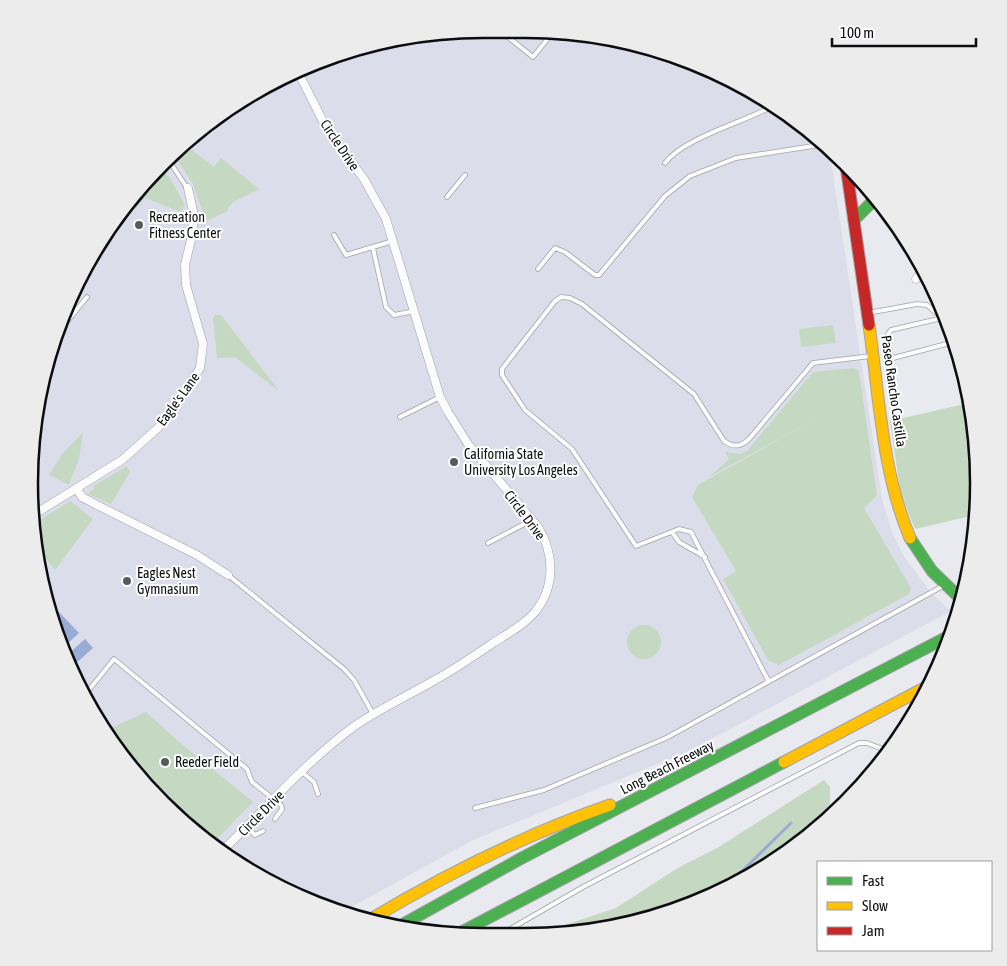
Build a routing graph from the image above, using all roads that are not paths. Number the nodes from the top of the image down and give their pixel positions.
1 (509, 38) edge
2 (549, 38) edge
3 (300, 77) edge
4 (766, 109) edge
5 (815, 146) edge
6 (665, 163) dead end
7 (173, 164) edge
8 (465, 175) dead end
9 (848, 177) edge
10 (188, 188) joint
11 (447, 197) dead end
12 (870, 204) edge
13 (854, 220) junction
14 (334, 235) dead end
15 (394, 240) junction
16 (373, 248) junction
17 (538, 269) dead end
18 (919, 276) edge
19 (916, 279) dead end
20 (87, 297) dead end
21 (414, 311) junction
22 (936, 313) edge
23 (868, 314) junction
24 (938, 319) edge
25 (69, 320) edge
26 (947, 344) edge
27 (874, 356) junction
28 (440, 397) junction
29 (400, 418) dead end
30 (76, 488) junction
31 (38, 512) edge
32 (532, 520) junction
33 (672, 532) junction
34 (488, 543) dead end
35 (705, 557) junction
36 (228, 576) joint
37 (944, 586) junction
38 (955, 594) edge
39 (941, 640) edge
40 (768, 680) junction
41 (89, 690) edge
42 (918, 691) edge
43 (373, 714) junction
44 (881, 748) edge
45 (302, 772) junction
46 (656, 790) junction
47 (318, 794) dead end
48 (274, 800) junction
49 (474, 808) dead end
50 (275, 819) dead end
51 (247, 827) junction
52 (263, 831) dead end
53 (226, 847) edge
54 (377, 915) edge
55 (407, 922) edge
56 (469, 928) edge
57 (512, 928) edge

1 - 2 lane
3 - 15 street, Circle Drive
4 - 6 lane
5 - 17 lane
7 - 10 lane
8 - 11 lane
9 - 13 main road, Paseo Rancho Castilla
10 - 30 street, Eagle's Lane
12 - 13 main road
13 - 23 main road, Paseo Rancho Castilla
14 - 16 lane
15 - 16 lane
15 - 21 street, Circle Drive
16 - 21 lane
18 - 19 street
20 - 25 lane
21 - 28 street, Circle Drive
22 - 23 lane
23 - 27 main road, Paseo Rancho Castilla
24 - 26 lane
27 - 33 lane
27 - 37 main road, Paseo Rancho Castilla
28 - 29 lane
28 - 32 street, Circle Drive
30 - 31 street, Eagle's Lane
30 - 36 street
32 - 34 lane
32 - 43 street, Circle Drive
33 - 35 lane
33 - 35 lane
35 - 40 lane
36 - 43 lane
37 - 38 main road, Paseo Rancho Castilla
37 - 40 lane
39 - 46 main road, Long Beach Freeway
40 - 49 lane
41 - 48 lane
42 - 56 main road
43 - 45 street, Circle Drive
44 - 57 lane
45 - 47 lane
45 - 48 street, Circle Drive
46 - 54 main road
46 - 55 main road, Long Beach Freeway
48 - 50 lane
48 - 51 street, Circle Drive
51 - 52 lane
51 - 53 street, Circle Drive

